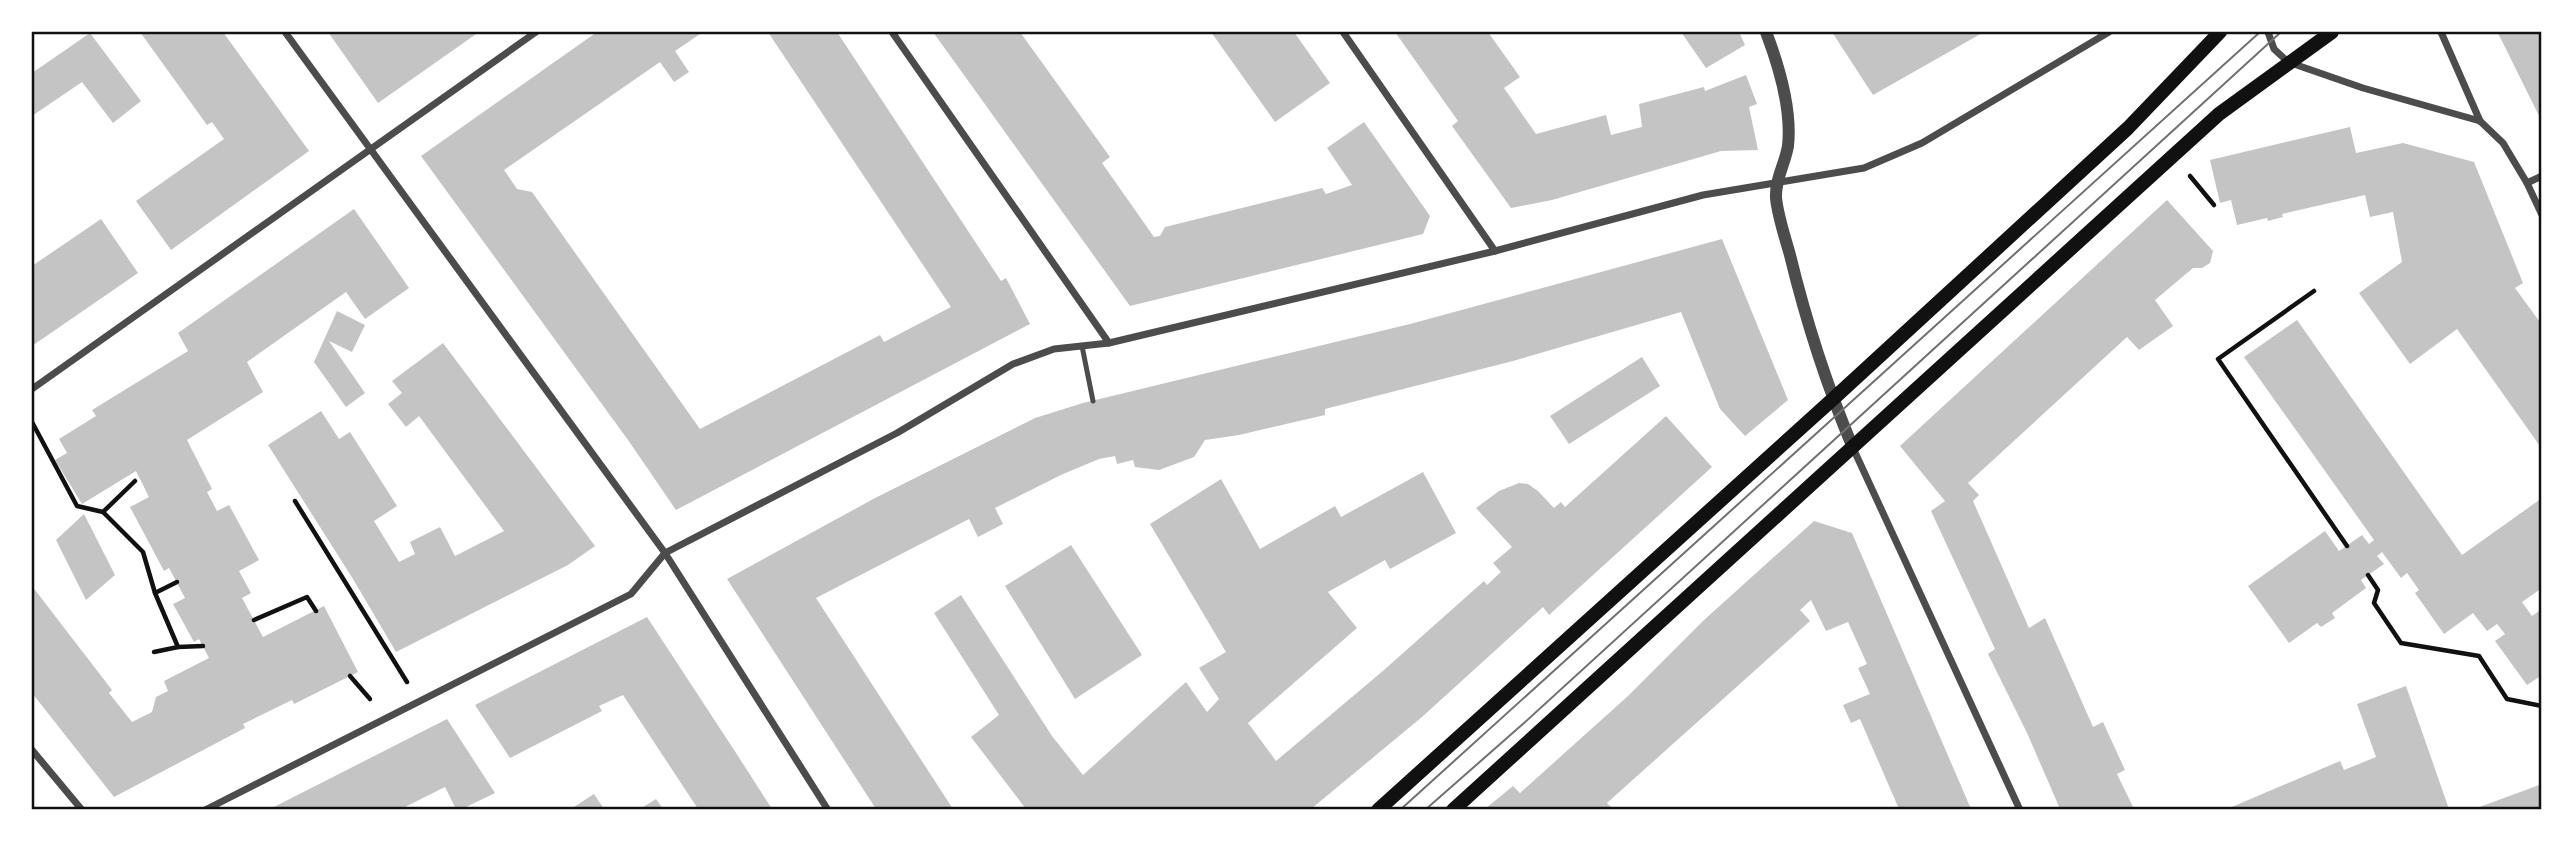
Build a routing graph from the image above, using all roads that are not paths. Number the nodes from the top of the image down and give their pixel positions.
1 (285, 32) edge
2 (536, 32) edge
3 (891, 32) edge
4 (1343, 32) edge
5 (1766, 32) edge
6 (2109, 32) edge
7 (2220, 32) edge
8 (2268, 32) edge
9 (2332, 32) edge
10 (2441, 32) edge
11 (2288, 62) junction
12 (2480, 121) junction
13 (373, 149) junction
14 (2542, 176) edge
15 (1777, 182) junction
16 (2527, 183) junction
17 (2542, 215) edge
18 (1495, 251) junction
19 (1109, 343) junction
20 (1082, 346) junction
21 (32, 389) edge
22 (1833, 399) junction
23 (1093, 401) dead end
24 (1853, 448) junction
25 (665, 553) junction
26 (32, 750) edge
27 (82, 810) edge
28 (205, 810) edge
29 (828, 810) edge
30 (1378, 810) edge
31 (1454, 810) edge
32 (2020, 810) edge

1 - 13 street
2 - 13 street
3 - 19 street
4 - 18 street
5 - 15 street
6 - 15 street
7 - 22 main road
8 - 11 street
9 - 11 main road
10 - 12 street
11 - 12 street
11 - 24 main road
12 - 16 street
13 - 21 street
13 - 25 street
14 - 16 street
15 - 18 street
15 - 22 street
16 - 17 street
18 - 19 street
19 - 20 street
20 - 23 lane
20 - 25 street
22 - 24 street
22 - 30 main road
24 - 31 main road
24 - 32 street
25 - 28 street
25 - 29 street
26 - 27 street

